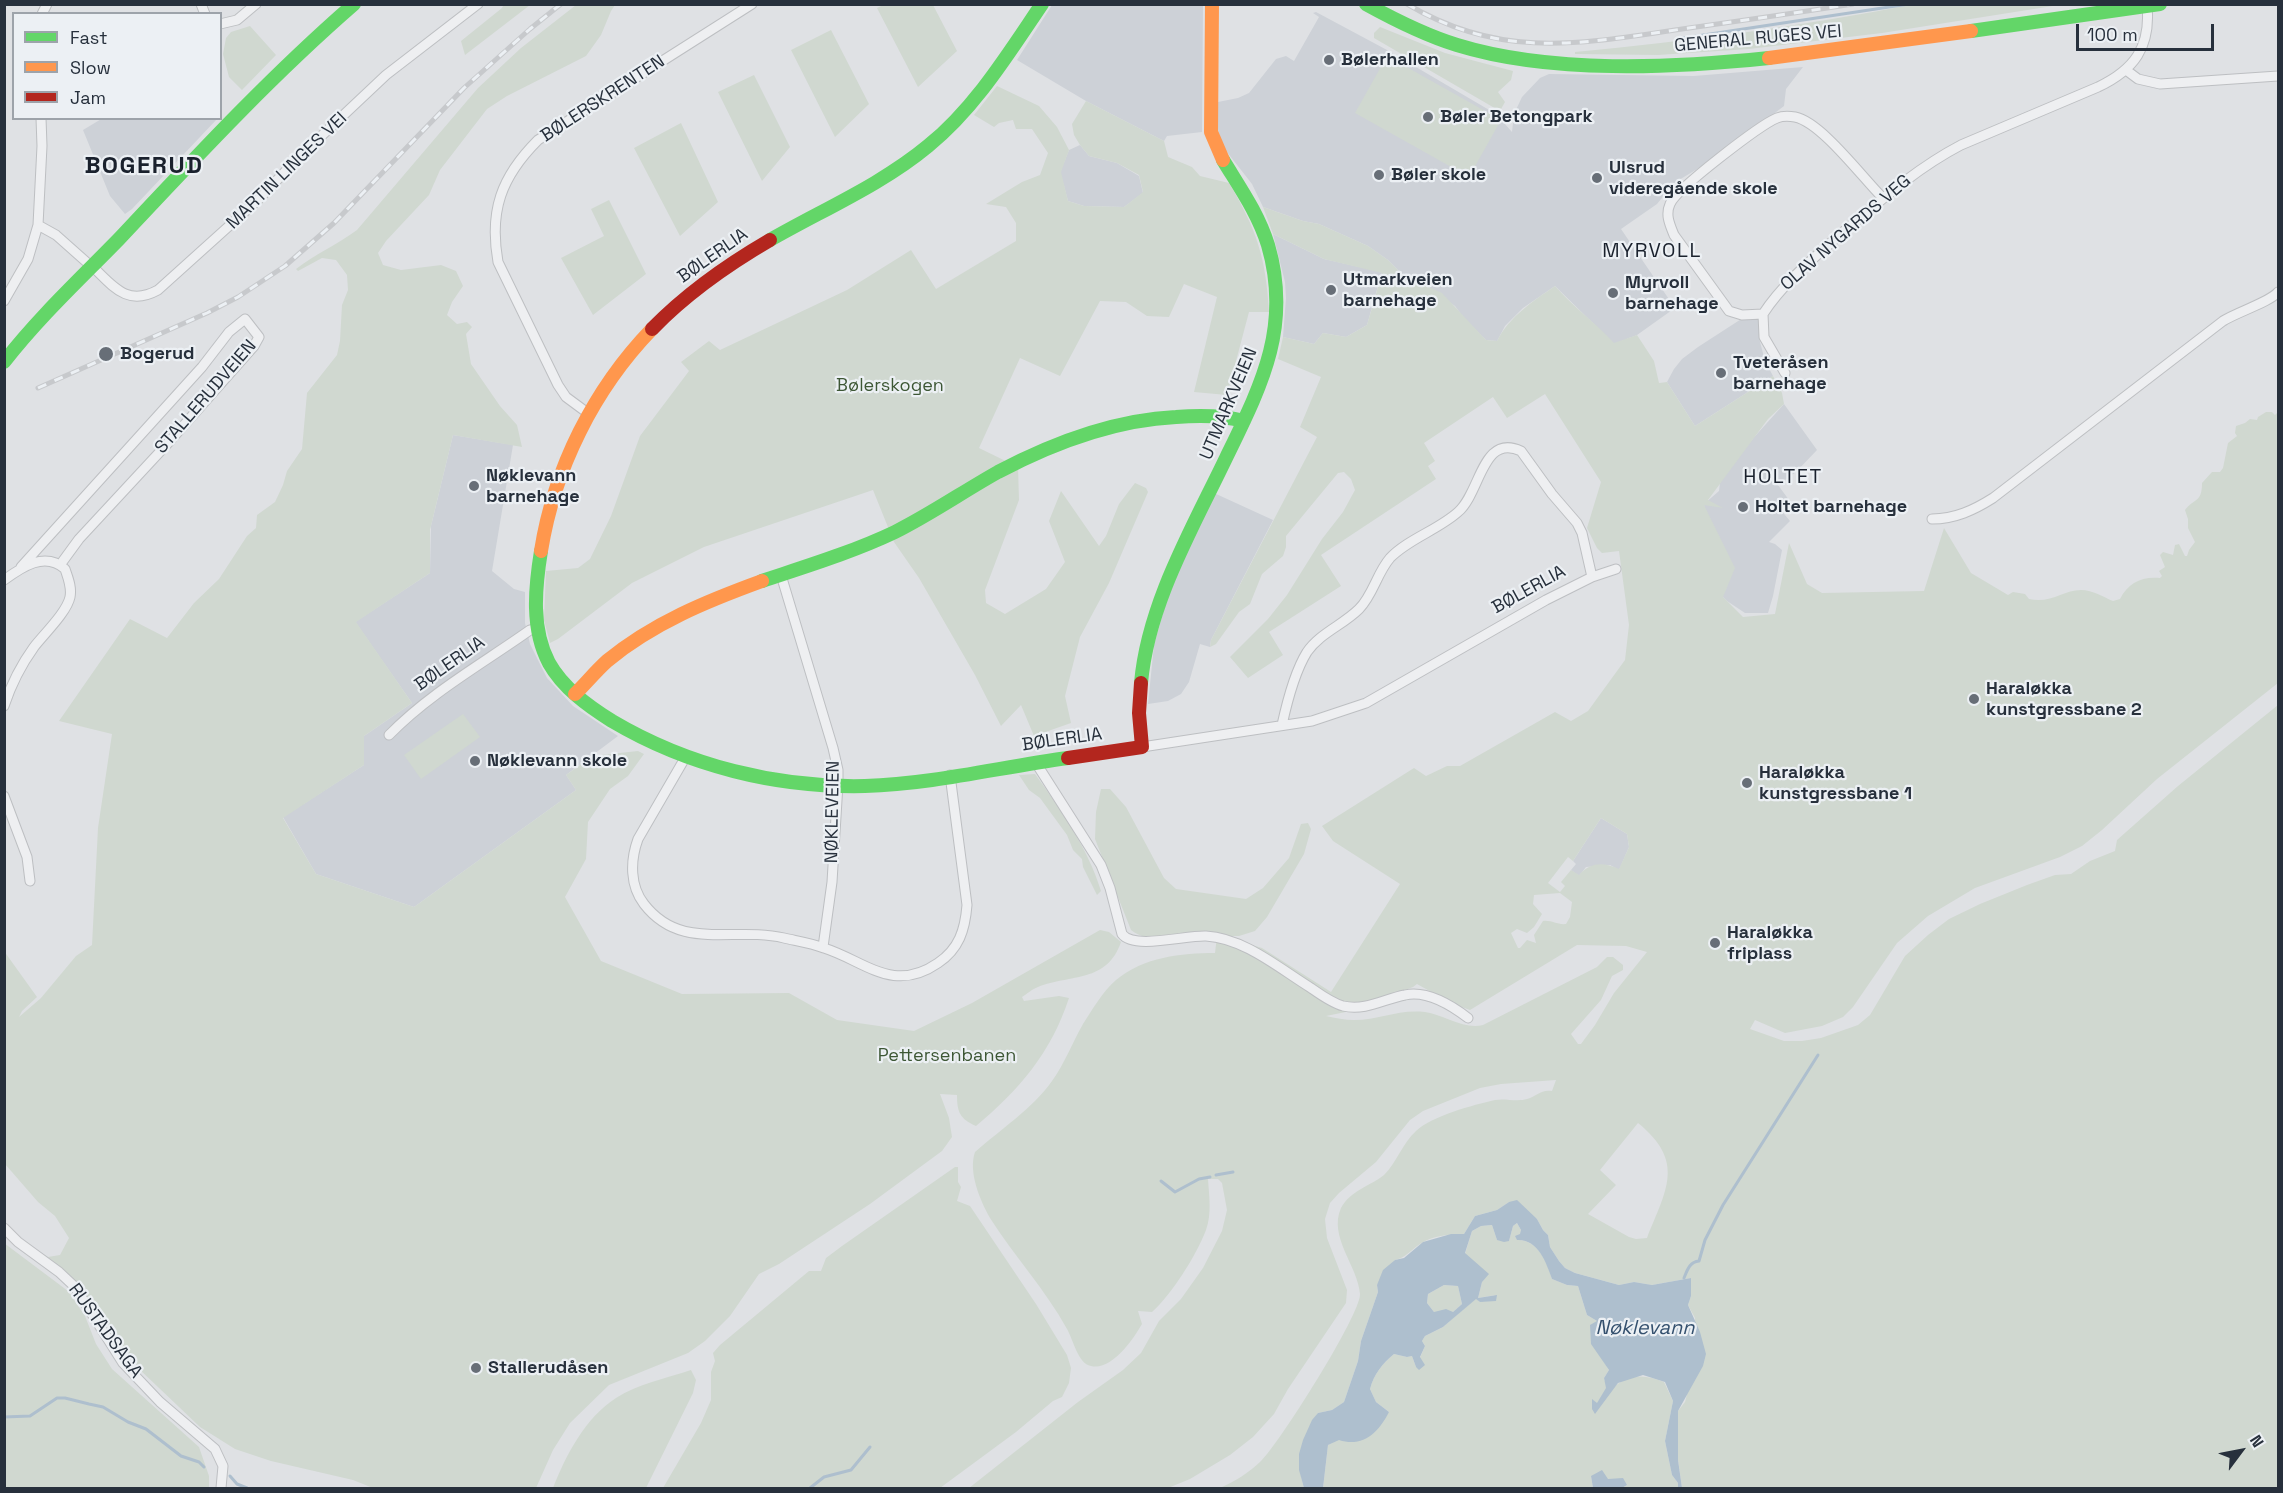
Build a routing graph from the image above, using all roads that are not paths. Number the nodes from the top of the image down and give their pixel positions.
1 (256, 4) edge
2 (354, 4) edge
3 (478, 4) edge
4 (752, 4) edge
5 (1042, 4) edge
6 (1212, 4) edge
7 (1366, 4) edge
8 (2154, 5) edge
9 (222, 24) edge
10 (2126, 70) junction
11 (2278, 76) edge
12 (41, 120) edge
13 (1882, 197) junction
14 (38, 225) junction
15 (92, 266) junction
16 (2278, 292) edge
17 (4, 301) edge
18 (1763, 314) junction
19 (4, 362) edge
20 (1785, 373) dead end
21 (589, 414) junction
22 (1244, 421) junction
23 (1932, 519) dead end
24 (60, 565) junction
25 (21, 567) junction
26 (1616, 569) dead end
27 (781, 575) junction
28 (1592, 577) junction
29 (4, 580) edge
30 (537, 628) junction
31 (575, 694) junction
32 (4, 706) edge
33 (1282, 725) junction
34 (389, 735) dead end
35 (1142, 747) junction
36 (685, 758) junction
37 (1036, 763) junction
38 (950, 776) junction
39 (838, 784) junction
40 (4, 796) edge
41 (30, 881) dead end
42 (823, 947) junction
43 (1468, 1018) dead end
44 (4, 1228) edge
45 (221, 1488) edge

1 - 9 street
2 - 15 street
3 - 15 street, MARTIN LINGES VEI
4 - 21 street, BØLERSKRENTEN
5 - 21 street, BØLERLIA
6 - 22 street, UTMARKVEIEN
7 - 8 street, GENERAL RUGES VEI
8 - 10 street, OLAV NYGARDS VEG
10 - 11 street
10 - 13 street, OLAV NYGARDS VEG
12 - 14 street
13 - 18 street, OLAV NYGARDS VEG
13 - 18 street
14 - 15 street
14 - 17 street
15 - 19 street
16 - 23 street
18 - 20 street
21 - 30 street, BØLERLIA
22 - 27 street
22 - 35 street, UTMARKVEIEN
24 - 25 street, STALLERUDVEIEN
24 - 25 street, STALLERUDVEIEN
24 - 32 street
25 - 29 street, STALLERUDVEIEN
26 - 28 street, BØLERLIA
27 - 31 street
27 - 39 street, NØKLEVEIEN
28 - 33 street, BØLERLIA
28 - 33 street
30 - 31 street, BØLERLIA
30 - 34 street, BØLERLIA
31 - 36 street, BØLERLIA
33 - 35 street, BØLERLIA
35 - 37 street, BØLERLIA
36 - 39 street, BØLERLIA
36 - 42 street
37 - 38 street, BØLERLIA
37 - 43 street
38 - 39 street, BØLERLIA
38 - 42 street
39 - 42 street, NØKLEVEIEN
40 - 41 street
44 - 45 street, RUSTADSAGA

